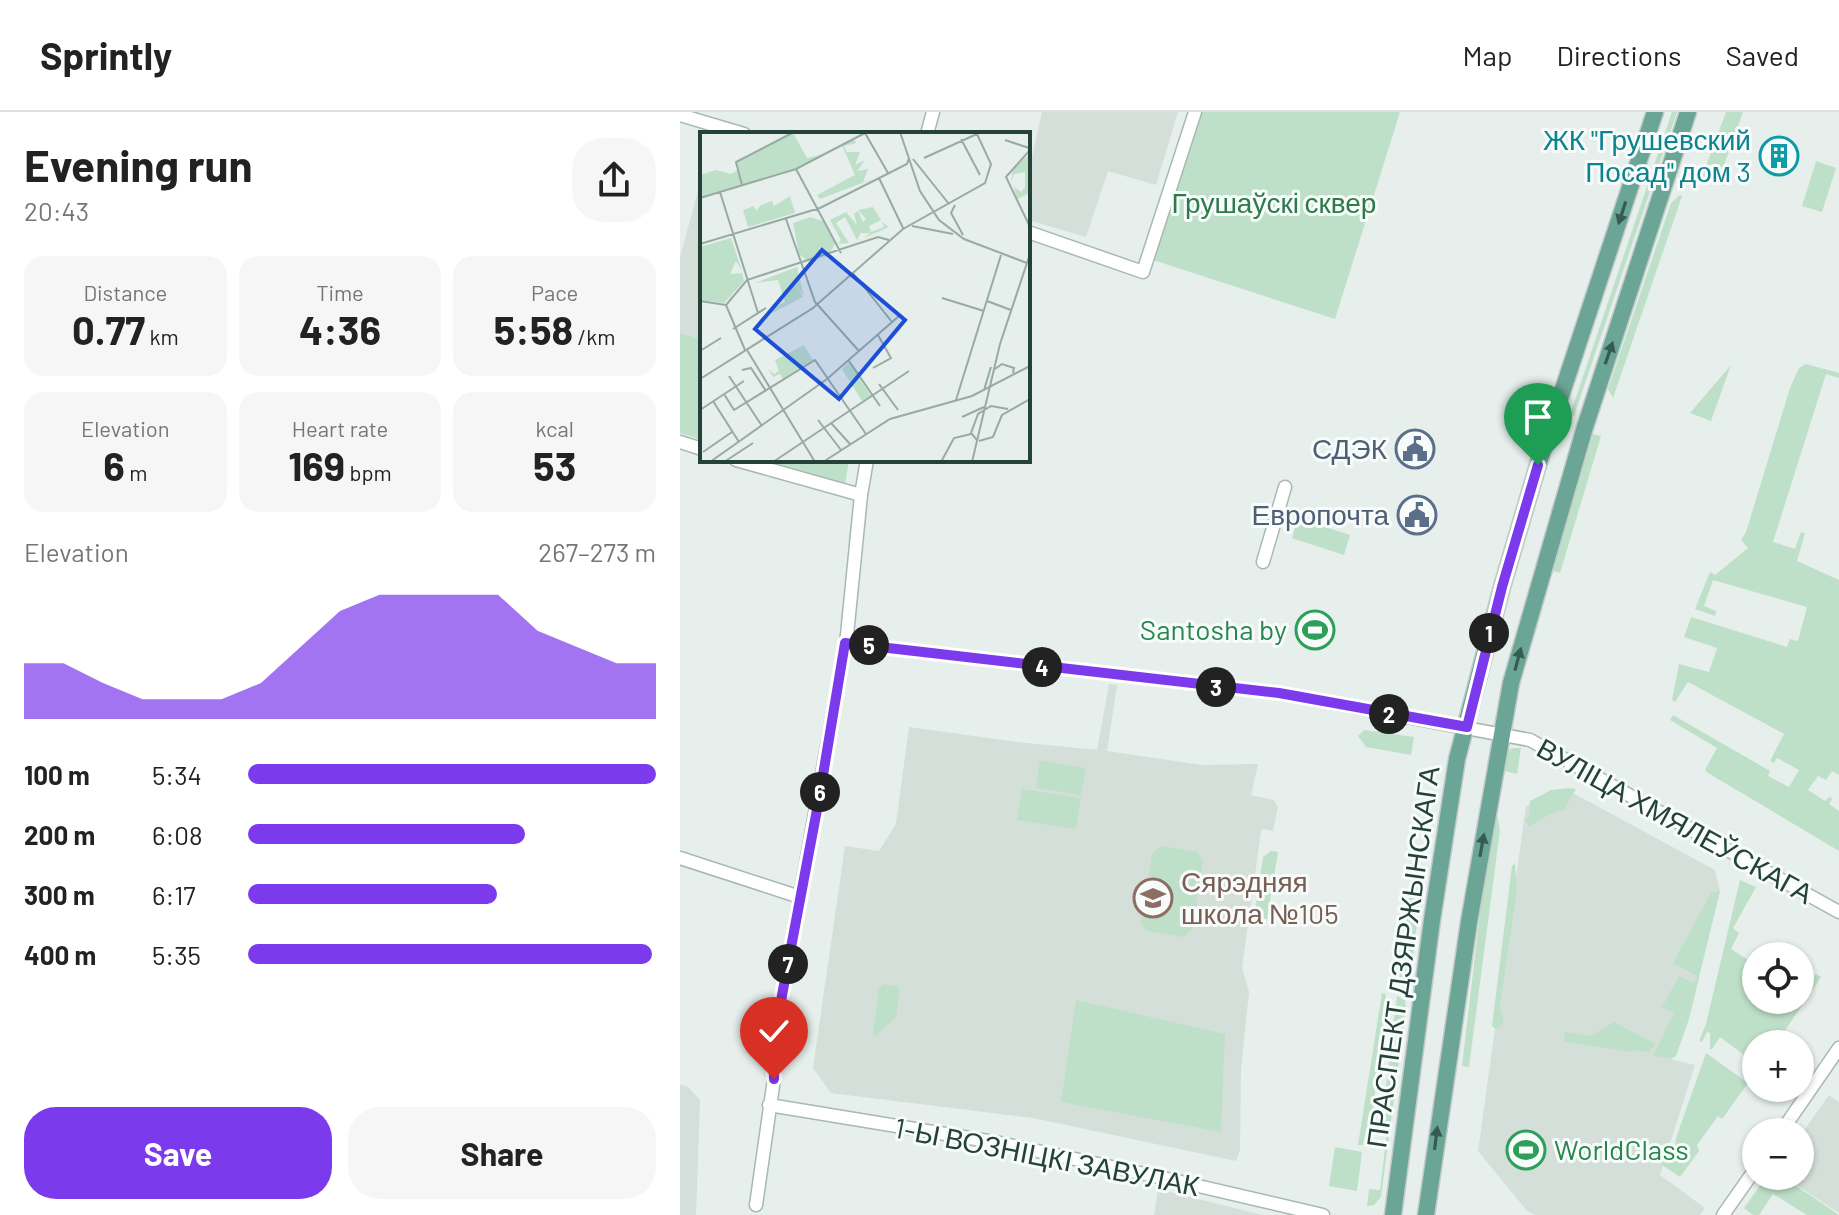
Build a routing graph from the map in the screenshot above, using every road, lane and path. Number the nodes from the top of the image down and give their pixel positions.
1 (933, 112) edge
2 (1195, 112) edge
3 (1655, 112) edge
4 (1688, 112) edge
5 (680, 115) edge
6 (737, 132) edge
7 (928, 132) edge
8 (1030, 233) edge
9 (680, 442) edge
10 (700, 448) edge
11 (743, 462) edge
12 (867, 462) edge
13 (1285, 487) dead end
14 (861, 495) junction
15 (1263, 562) dead end
16 (845, 643) junction
17 (1467, 727) junction
18 (1500, 735) junction
19 (680, 858) edge
20 (800, 897) junction
21 (1839, 912) edge
22 (1839, 1048) edge
23 (769, 1105) junction
24 (1791, 1118) edge
25 (1742, 1188) edge
26 (756, 1205) dead end
27 (1323, 1215) edge
28 (1393, 1215) edge
29 (1426, 1215) edge
30 (1723, 1215) edge

1 - 7 street
2 - 8 street
3 -> 17 main road, ПРАСПЕКТ ДЗЯРЖЫНСКАГА
18 -> 4 main road, ПРАСПЕКТ ДЗЯРЖЫНСКАГА
5 - 6 street
9 - 10 street
11 - 14 street
12 - 14 street
13 - 15 street
14 - 16 street
16 - 17 street, ВУЛІЦА ХМЯЛЕЎСКАГА
16 - 20 street
17 - 18 street, ВУЛІЦА ХМЯЛЕЎСКАГА
17 - 28 main road, ПРАСПЕКТ ДЗЯРЖЫНСКАГА
18 - 21 street, ВУЛІЦА ХМЯЛЕЎСКАГА
29 -> 18 main road, ПРАСПЕКТ ДЗЯРЖЫНСКАГА
19 - 20 street
20 - 23 street
22 - 24 street
23 - 26 street
23 - 27 street, 1-Ы ВОЗНІЦКІ ЗАВУЛАК
25 - 30 street

